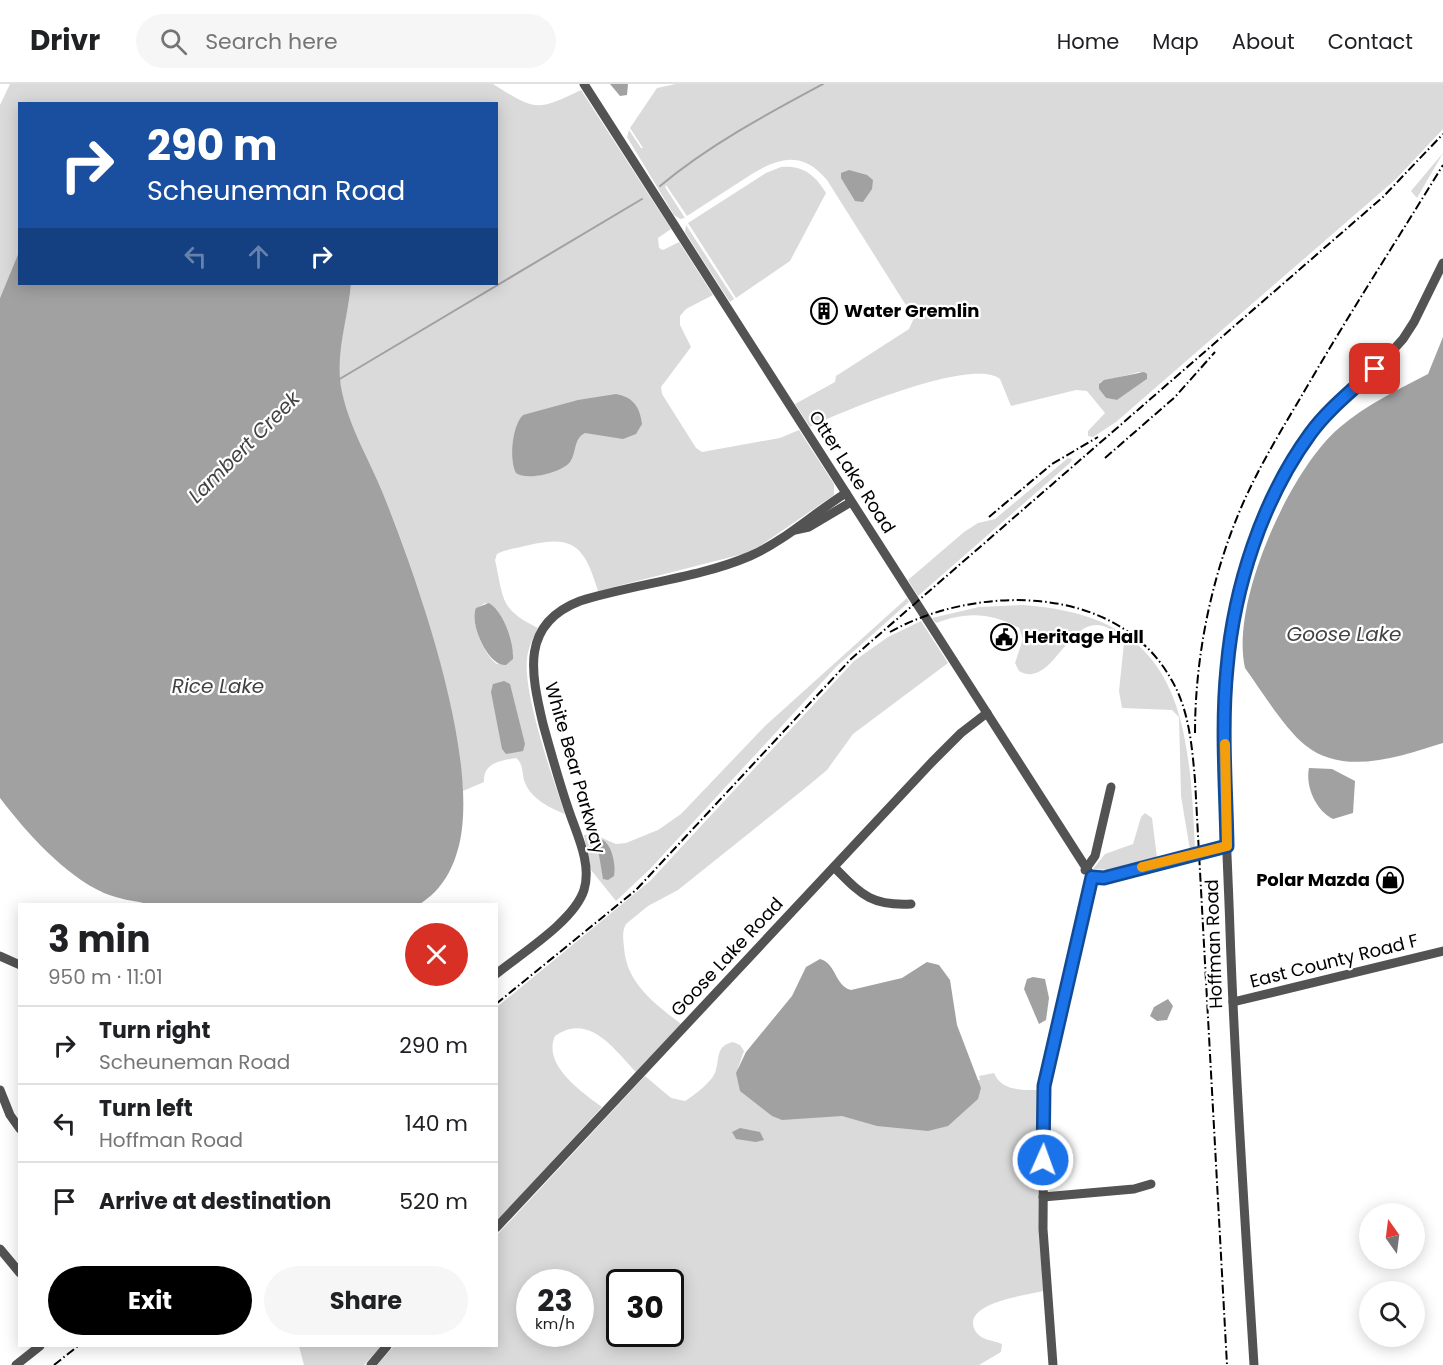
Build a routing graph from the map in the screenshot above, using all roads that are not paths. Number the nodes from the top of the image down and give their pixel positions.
1 (584, 84) edge
2 (1443, 263) edge
3 (846, 493) junction
4 (851, 502) junction
5 (795, 530) junction
6 (987, 713) junction
7 (1111, 787) dead end
8 (1227, 846) junction
9 (834, 867) junction
10 (1088, 873) junction
11 (911, 904) dead end
12 (1443, 951) edge
13 (0, 956) edge
14 (18, 964) edge
15 (498, 972) edge
16 (1233, 1002) junction
17 (0, 1090) edge
18 (18, 1126) edge
19 (1151, 1184) dead end
20 (1043, 1197) junction
21 (498, 1226) edge
22 (0, 1249) edge
23 (18, 1271) edge
24 (39, 1347) edge
25 (386, 1347) edge
26 (16, 1365) edge
27 (371, 1365) edge
28 (1053, 1365) edge
29 (1254, 1365) edge

1 - 3 street, Otter Lake Road
2 - 8 street, Hoffman Road
3 - 4 street, Otter Lake Road
3 - 5 street, White Bear Parkway
4 - 5 street, White Bear Parkway
4 - 6 street, Otter Lake Road
5 - 15 street, White Bear Parkway
6 - 9 street, Goose Lake Road
6 - 10 street, Otter Lake Road
7 - 10 street
8 - 10 street
8 - 16 street, Hoffman Road
9 - 11 street
9 - 21 street, Goose Lake Road
10 - 20 street
12 - 16 street, East County Road F
13 - 14 street
16 - 29 street, Hoffman Road
17 - 18 street
19 - 20 street
20 - 28 street
22 - 23 street
24 - 26 street
25 - 27 street

